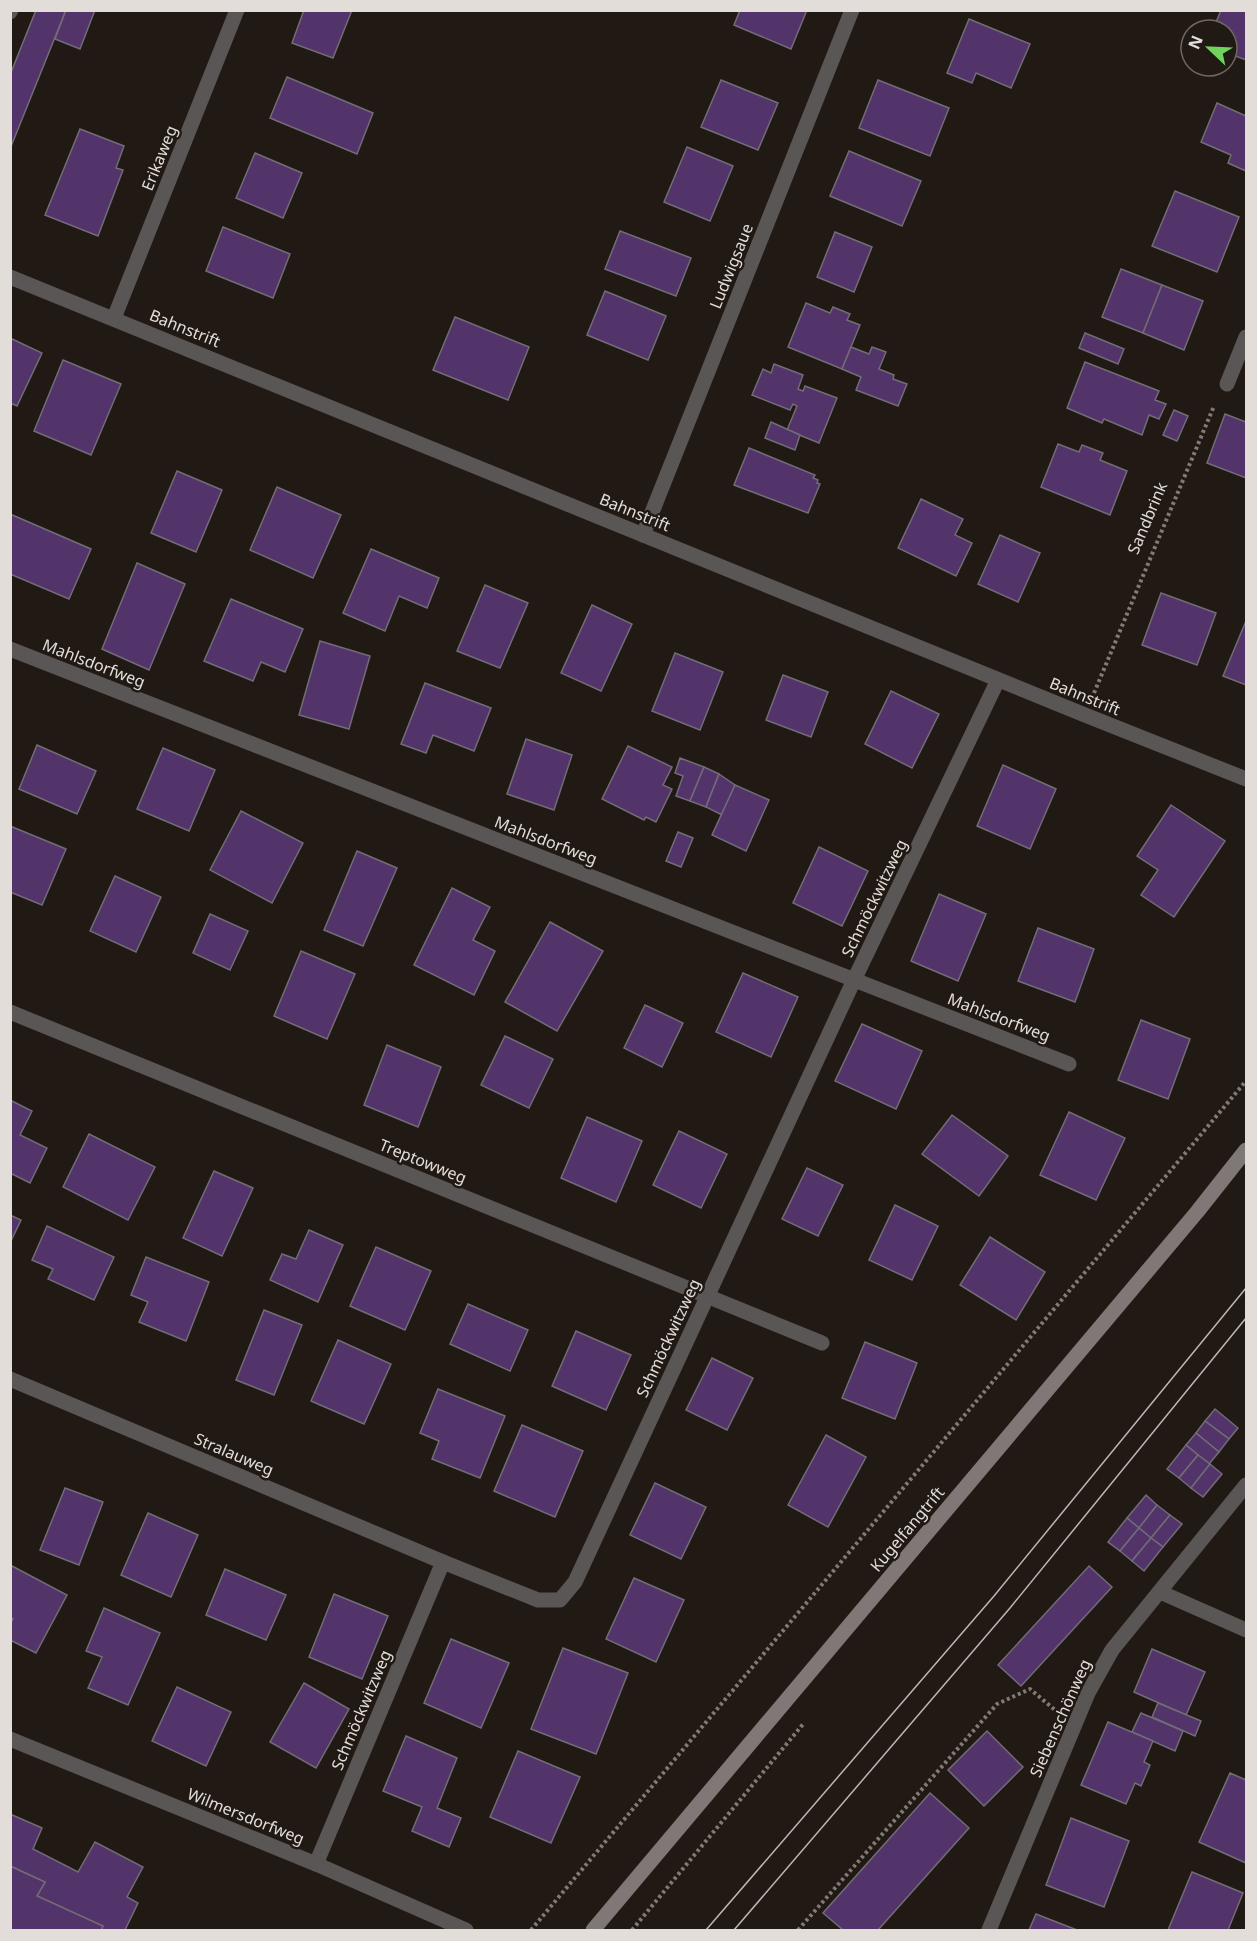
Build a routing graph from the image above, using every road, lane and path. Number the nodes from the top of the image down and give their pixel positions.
1 (237, 10) edge
2 (852, 10) edge
3 (10, 277) edge
4 (114, 318) junction
5 (1246, 337) edge
6 (1227, 384) joint
7 (643, 535) junction
8 (10, 649) edge
9 (998, 680) junction
10 (1085, 716) junction
11 (1246, 779) edge
12 (854, 980) junction
13 (10, 1012) edge
14 (1069, 1064) dead end
15 (1246, 1081) edge
16 (1246, 1150) edge
17 (707, 1296) junction
18 (822, 1344) dead end
19 (10, 1379) edge
20 (1246, 1485) edge
21 (443, 1562) junction
22 (1160, 1592) junction
23 (1246, 1630) edge
24 (1075, 1725) junction
25 (10, 1739) edge
26 (316, 1864) junction
27 (466, 1930) edge
28 (531, 1930) edge
29 (593, 1930) edge
30 (798, 1930) edge
31 (989, 1930) edge

1 - 4 street, Erikaweg
2 - 7 street, Ludwigsaue
3 - 4 street, Bahnstrift
4 - 7 street, Bahnstrift
5 - 6 street
6 - 10 path, Sandbrink
7 - 9 street, Bahnstrift
8 - 12 street, Mahlsdorfweg
9 - 10 street, Bahnstrift
9 - 12 street, Schmöckwitzweg
10 - 11 street, Bahnstrift
12 - 14 street, Mahlsdorfweg
12 - 17 street, Schmöckwitzweg
13 - 17 street, Treptowweg
15 - 28 path
16 - 29 street, Kugelfangtrift
17 - 18 street, Treptowweg
17 - 21 street, Schmöckwitzweg
19 - 21 street, Stralauweg
20 - 22 street, Siebenschönweg
21 - 26 street, Schmöckwitzweg
22 - 23 street
22 - 24 street, Siebenschönweg
24 - 30 path
24 - 31 street, Siebenschönweg
25 - 26 street, Wilmersdorfweg
26 - 27 street, Wilmersdorfweg

